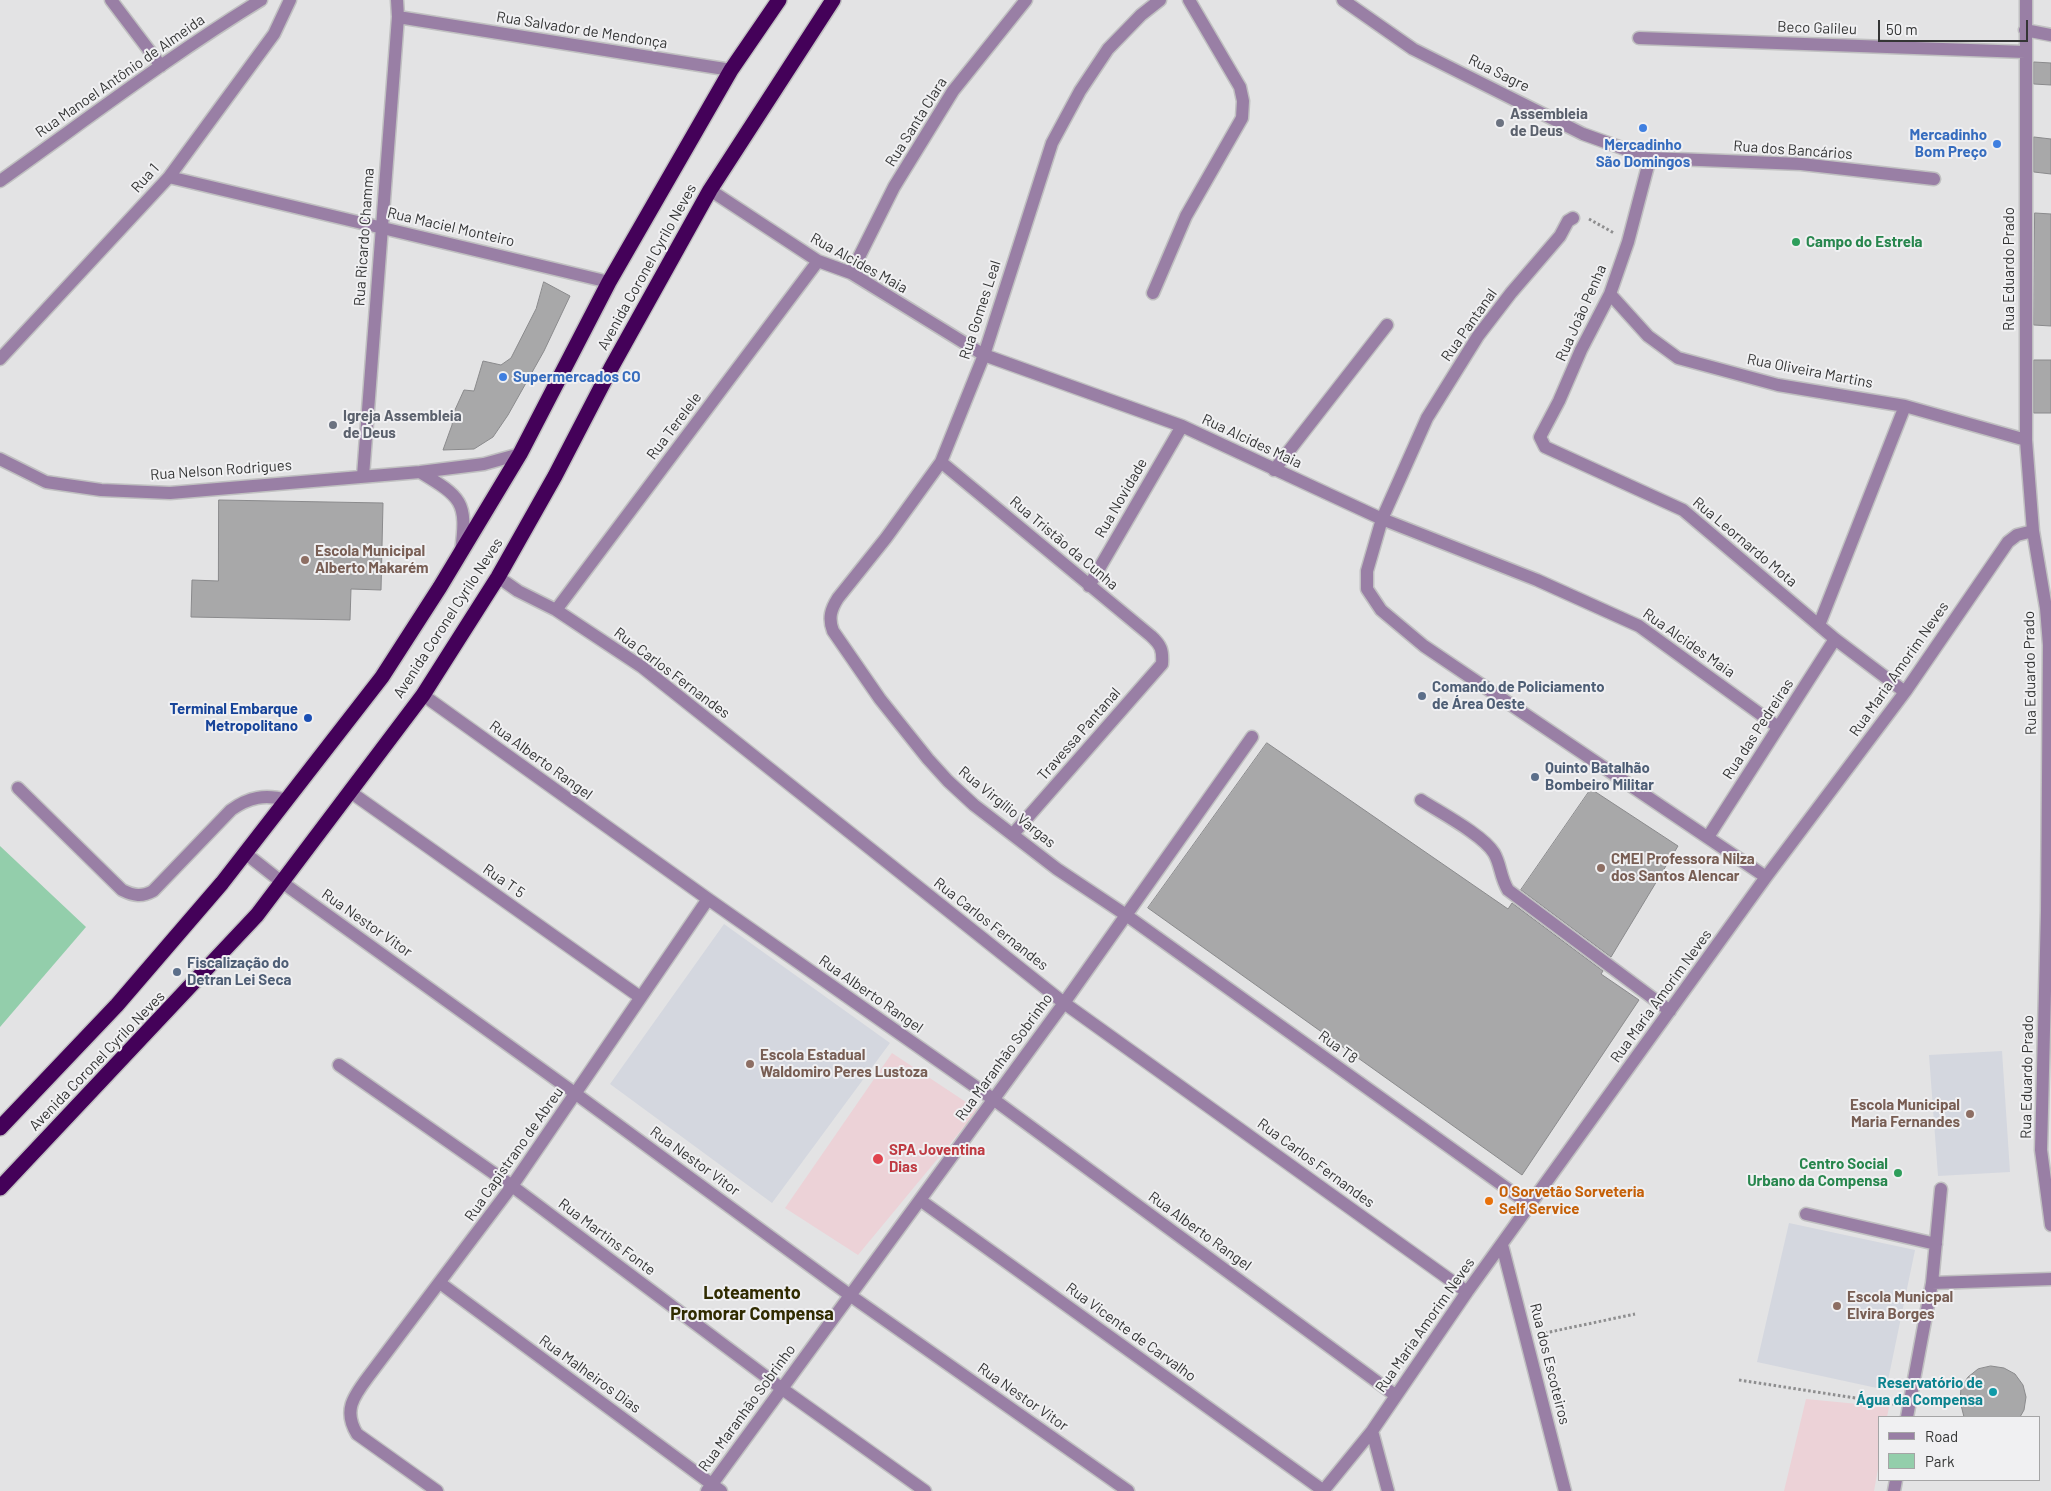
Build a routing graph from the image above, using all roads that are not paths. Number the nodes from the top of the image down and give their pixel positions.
1 (110, 0) edge
2 (261, 0) edge
3 (290, 0) edge
4 (397, 0) edge
5 (779, 0) edge
6 (833, 0) edge
7 (1026, 0) edge
8 (1160, 0) edge
9 (1189, 0) edge
10 (1343, 0) edge
11 (2026, 0) edge
12 (398, 17) junction
13 (2025, 30) junction
14 (2051, 35) edge
15 (1639, 38) dead end
16 (2025, 52) junction
17 (161, 66) junction
18 (731, 70) junction
19 (1650, 158) junction
20 (169, 177) junction
21 (1934, 179) dead end
22 (0, 182) edge
23 (710, 190) junction
24 (1573, 218) road end
25 (381, 227) junction
26 (818, 261) junction
27 (851, 273) junction
28 (609, 282) junction
29 (1153, 293) dead end
30 (1610, 294) junction
31 (1387, 325) dead end
32 (984, 355) junction
33 (0, 359) edge
34 (1906, 406) junction
35 (1182, 426) junction
36 (2026, 440) junction
37 (1545, 447) joint
38 (520, 454) junction
39 (0, 460) edge
40 (941, 462) junction
41 (1274, 470) junction
42 (420, 472) junction
43 (363, 476) junction
44 (1382, 519) junction
45 (2033, 531) junction
46 (460, 552) junction
47 (498, 577) junction
48 (1089, 586) junction
49 (556, 610) junction
50 (1819, 625) junction
51 (833, 631) joint
52 (1835, 639) junction
53 (1163, 652) joint
54 (1906, 692) junction
55 (423, 695) junction
56 (1778, 727) junction
57 (1252, 737) dead end
58 (18, 788) dead end
59 (349, 791) junction
60 (287, 800) junction
61 (1421, 800) dead end
62 (1013, 834) junction
63 (1708, 838) junction
64 (245, 853) junction
65 (1766, 877) junction
66 (283, 883) junction
67 (708, 900) junction
68 (2049, 911) edge
69 (1126, 915) junction
70 (640, 997) junction
71 (1064, 1003) junction
72 (1670, 1011) junction
73 (2048, 1042) edge
74 (339, 1065) dead end
75 (576, 1094) junction
76 (993, 1099) junction
77 (0, 1128) edge
78 (512, 1186) junction
79 (0, 1188) edge
80 (1941, 1189) dead end
81 (920, 1200) junction
82 (1530, 1205) junction
83 (1806, 1214) dead end
84 (2051, 1225) edge
85 (1936, 1244) junction
86 (1502, 1245) junction
87 (2051, 1279) edge
88 (440, 1283) junction
89 (1932, 1283) junction
90 (1467, 1292) junction
91 (851, 1296) junction
92 (781, 1388) junction
93 (1395, 1395) junction
94 (1908, 1412) edge
95 (1372, 1431) junction
96 (713, 1489) edge
97 (436, 1491) edge
98 (925, 1491) edge
99 (1128, 1491) edge
100 (1323, 1491) edge
101 (1388, 1491) edge
102 (1566, 1491) edge

1 - 17 street
2 - 17 street, Rua Manoel Antônio de Almeida
3 - 20 street, Rua 1
4 - 12 street, Rua Ricardo Chamma
5 - 18 highway, Avenida Coronel Cyrilo Neves
6 - 23 highway, Avenida Coronel Cyrilo Neves
7 - 27 street, Rua Santa Clara
8 - 32 street, Rua Gomes Leal
9 - 29 street
10 - 19 street, Rua Sagre
11 - 13 street, Rua Eduardo Prado
12 - 18 street, Rua Salvador de Mendonça
12 - 25 street, Rua Ricardo Chamma
13 - 14 street
13 - 16 street, Rua Eduardo Prado
15 - 16 street, Beco Galileu
16 - 36 street, Rua Eduardo Prado
17 - 22 street, Rua Manoel Antônio de Almeida
18 - 28 highway, Avenida Coronel Cyrilo Neves
19 - 21 street, Rua dos Bancários
19 - 30 street, Rua João Penha
20 - 25 street, Rua Maciel Monteiro
20 - 33 street, Rua 1
23 - 26 street, Rua Alcides Maia
23 - 47 highway, Avenida Coronel Cyrilo Neves
24 - 44 street, Rua Pantanal
25 - 28 street, Rua Maciel Monteiro
25 - 43 street, Rua Ricardo Chamma
26 - 27 street, Rua Alcides Maia
26 - 49 street, Rua Terelele
27 - 32 street, Rua Alcides Maia
28 - 38 highway, Avenida Coronel Cyrilo Neves
30 - 34 street, Rua Oliveira Martins
30 - 37 street, Rua João Penha
31 - 41 street
32 - 35 street, Rua Alcides Maia
32 - 40 street, Rua Gomes Leal
34 - 36 street, Rua Oliveira Martins
34 - 50 street
35 - 41 street, Rua Alcides Maia
35 - 48 street, Rua Novidade
36 - 45 street, Rua Eduardo Prado
37 - 50 street, Rua Leornardo Mota
38 - 42 street, Rua Nelson Rodrigues
38 - 46 highway, Avenida Coronel Cyrilo Neves
39 - 43 street, Rua Nelson Rodrigues
40 - 48 street, Rua Tristão da Cunha
40 - 51 street, Rua Gomes Leal
41 - 44 street, Rua Alcides Maia
42 - 43 street, Rua Nelson Rodrigues
42 - 46 street
44 - 56 street, Rua Alcides Maia
44 - 63 street, Rua Pantanal
45 - 54 street, Rua Maria Amorim Neves
45 - 68 street, Rua Eduardo Prado
46 - 60 highway, Avenida Coronel Cyrilo Neves
47 - 49 street, Rua Carlos Fernandes
47 - 55 highway, Avenida Coronel Cyrilo Neves
48 - 53 street, Rua Tristão da Cunha
49 - 71 street, Rua Carlos Fernandes
50 - 52 street, Rua Leornardo Mota
51 - 62 street, Rua Virgílio Vargas
52 - 54 street, Rua Leornardo Mota
52 - 56 street, Rua das Pedreiras
53 - 62 street, Travessa Pantanal
54 - 65 street, Rua Maria Amorim Neves
55 - 59 highway, Avenida Coronel Cyrilo Neves
55 - 67 street, Rua Alberto Rangel
56 - 63 street, Rua das Pedreiras
57 - 69 street, Rua Maranhão Sobrinho
58 - 60 street
59 - 66 highway, Avenida Coronel Cyrilo Neves
59 - 70 street, Rua T 5
60 - 64 highway, Avenida Coronel Cyrilo Neves
61 - 72 street
62 - 69 street, Rua Virgílio Vargas
63 - 65 street, Rua Pantanal
64 - 66 street, Rua Nestor Vitor
64 - 77 highway, Avenida Coronel Cyrilo Neves
65 - 72 street, Rua Maria Amorim Neves
66 - 75 street, Rua Nestor Vitor
66 - 79 highway, Avenida Coronel Cyrilo Neves
67 - 70 street, Rua Capistrano de Abreu
67 - 76 street, Rua Alberto Rangel
68 - 73 street, Rua Eduardo Prado
69 - 71 street, Rua Maranhão Sobrinho
69 - 82 street, Rua T8
70 - 75 street, Rua Capistrano de Abreu
71 - 76 street, Rua Maranhão Sobrinho
71 - 90 street, Rua Carlos Fernandes
72 - 82 street, Rua Maria Amorim Neves
73 - 84 street, Rua Eduardo Prado
74 - 78 street, Rua Martins Fonte
75 - 78 street, Rua Capistrano de Abreu
75 - 91 street, Rua Nestor Vitor
76 - 81 street, Rua Maranhão Sobrinho
76 - 93 street, Rua Alberto Rangel
78 - 88 street, Rua Capistrano de Abreu
78 - 92 street, Rua Martins Fonte
80 - 85 street
81 - 91 street, Rua Maranhão Sobrinho
81 - 100 street, Rua Vicente de Carvalho
82 - 86 street, Rua Maria Amorim Neves
83 - 85 street
85 - 89 street
86 - 90 street, Rua Maria Amorim Neves
86 - 102 street, Rua dos Escoteiros
87 - 89 street
88 - 96 street, Rua Malheiros Dias
88 - 97 street, Rua Capistrano de Abreu
89 - 94 street
90 - 93 street, Rua Maria Amorim Neves
91 - 92 street, Rua Maranhão Sobrinho
91 - 99 street, Rua Nestor Vitor
92 - 96 street, Rua Maranhão Sobrinho
92 - 98 street, Rua Martins Fonte
93 - 95 street, Rua Maria Amorim Neves
95 - 100 street, Rua Maria Amorim Neves
95 - 101 street

